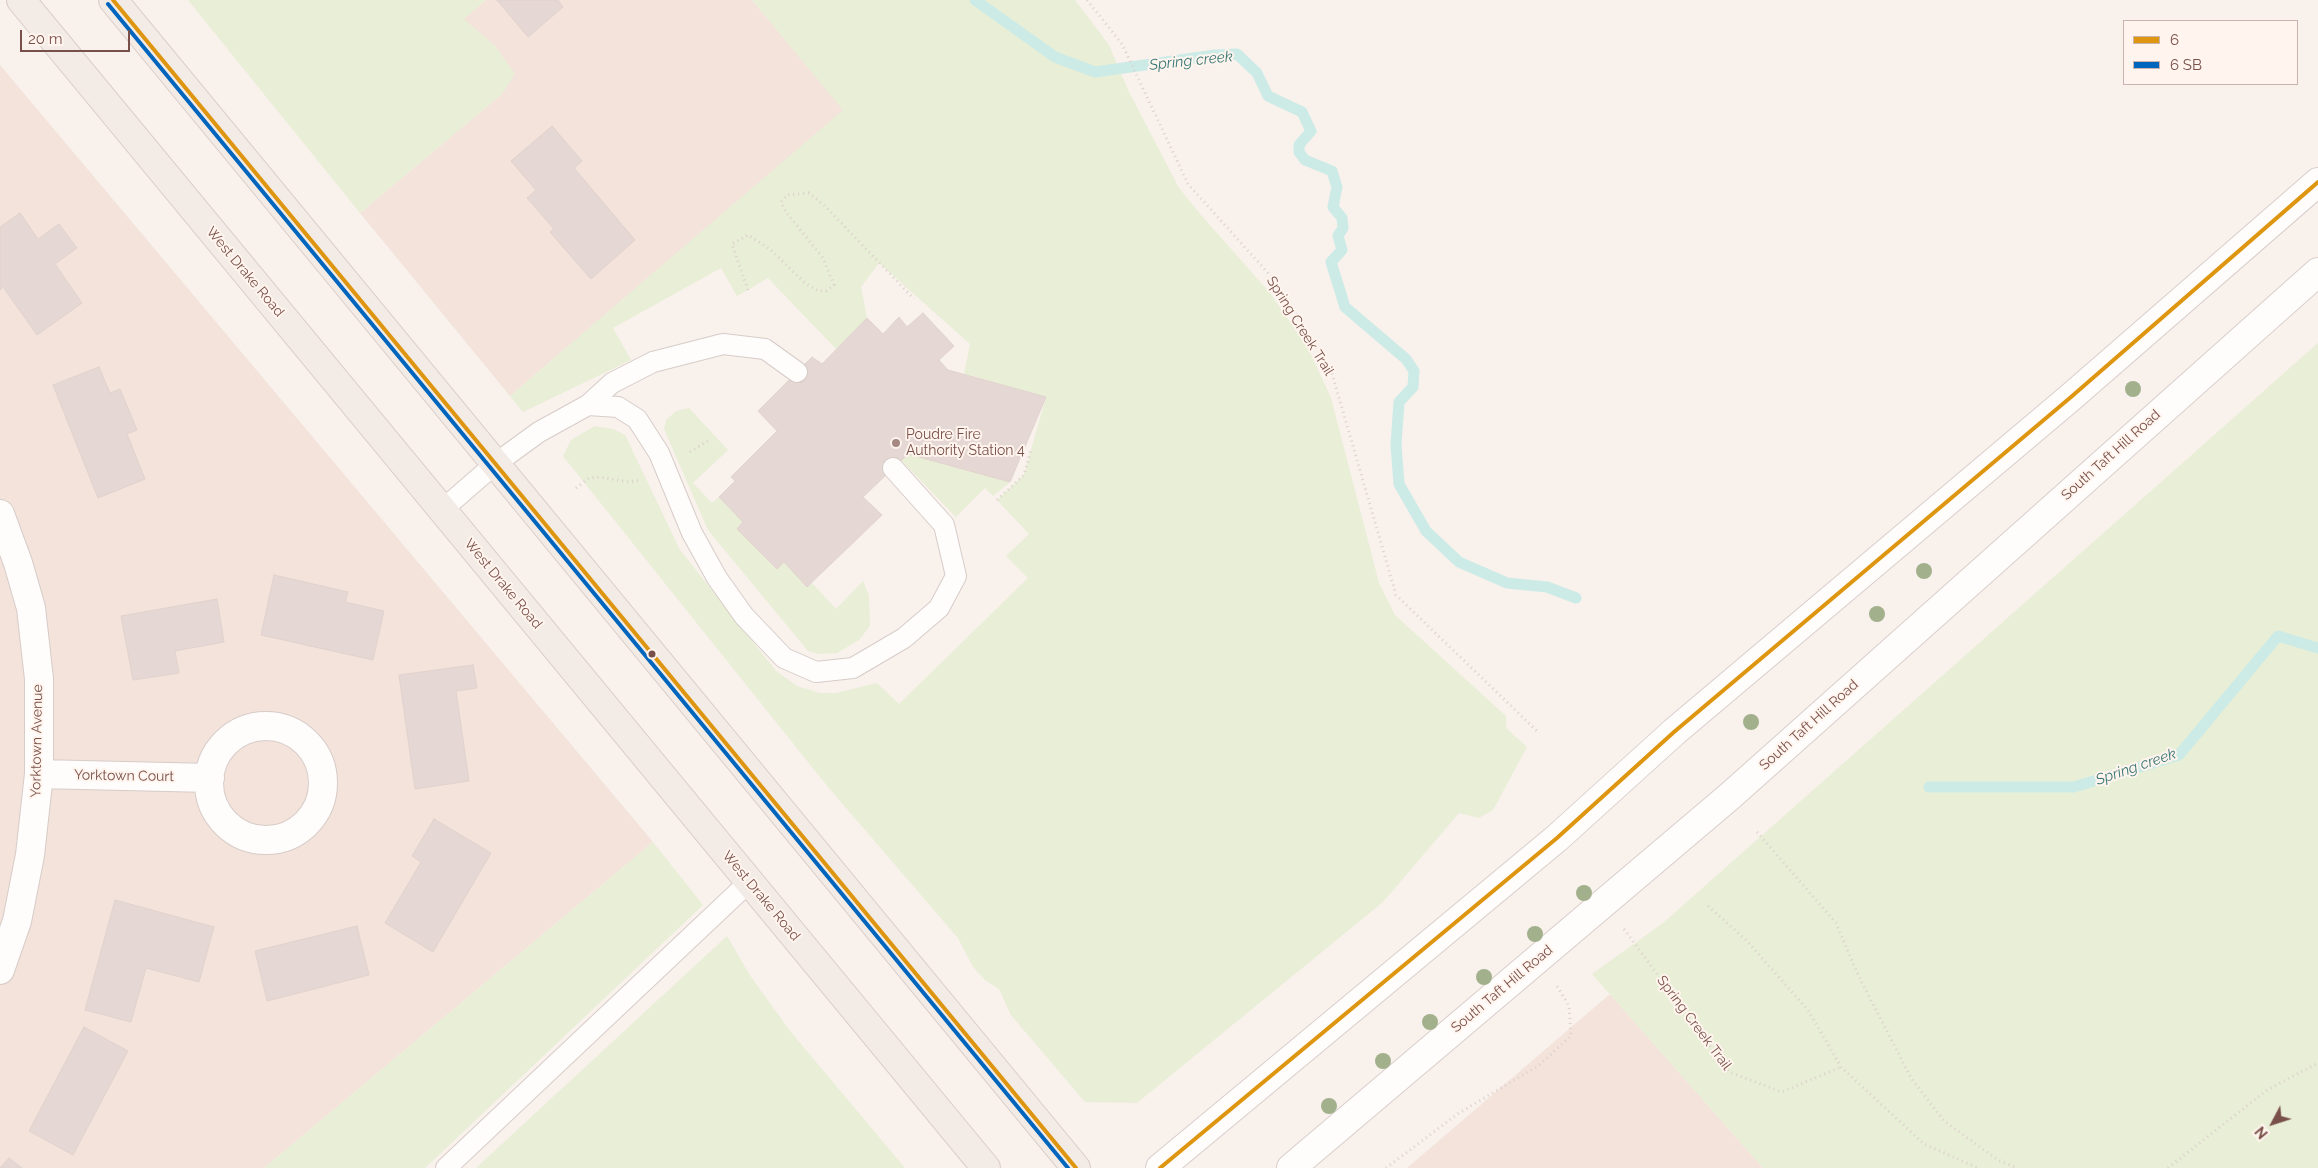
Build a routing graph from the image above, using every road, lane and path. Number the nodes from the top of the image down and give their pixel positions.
1 (21, 0) edge
2 (112, 0) edge
3 (1087, 0) edge
4 (2318, 182) edge
5 (2318, 272) edge
6 (748, 290) dead end
7 (914, 299) dead end
8 (797, 372) dead end
9 (588, 405) junction
10 (708, 440) dead end
11 (1031, 450) dead end
12 (687, 454) dead end
13 (495, 464) junction
14 (893, 468) dead end
15 (640, 480) dead end
16 (576, 488) dead end
17 (997, 500) dead end
18 (442, 510) junction
19 (0, 514) edge
20 (1537, 731) dead end
21 (39, 774) junction
22 (210, 778) junction
23 (1757, 832) dead end
24 (749, 882) junction
25 (1604, 903) junction
26 (1708, 906) dead end
27 (1540, 958) junction
28 (0, 970) edge
29 (2318, 1063) edge
30 (1841, 1067) junction
31 (446, 1168) edge
32 (986, 1168) edge
33 (1076, 1168) edge
34 (1160, 1168) edge
35 (1290, 1168) edge
36 (1386, 1168) edge
37 (1978, 1168) edge
38 (2017, 1168) edge
39 (2168, 1168) edge

1 - 18 main road, West Drake Road
2 - 13 main road
3 - 20 path, Spring Creek Trail
4 - 34 main road
5 - 25 main road, South Taft Hill Road
6 - 7 path
8 - 9 lane
9 - 13 lane
9 - 14 lane
10 - 12 path
11 - 17 path
13 - 18 lane
13 - 33 main road
15 - 16 path
18 - 24 main road, West Drake Road
19 - 21 main road, Yorktown Avenue
21 - 22 main road, Yorktown Court
21 - 28 main road, Yorktown Avenue
22 - 22 main road
23 - 38 path
24 - 31 lane
24 - 32 main road, West Drake Road
25 - 27 main road, South Taft Hill Road
25 - 30 path, Spring Creek Trail
26 - 30 path
27 - 35 main road, South Taft Hill Road
27 - 36 path
29 - 39 path
30 - 37 path

